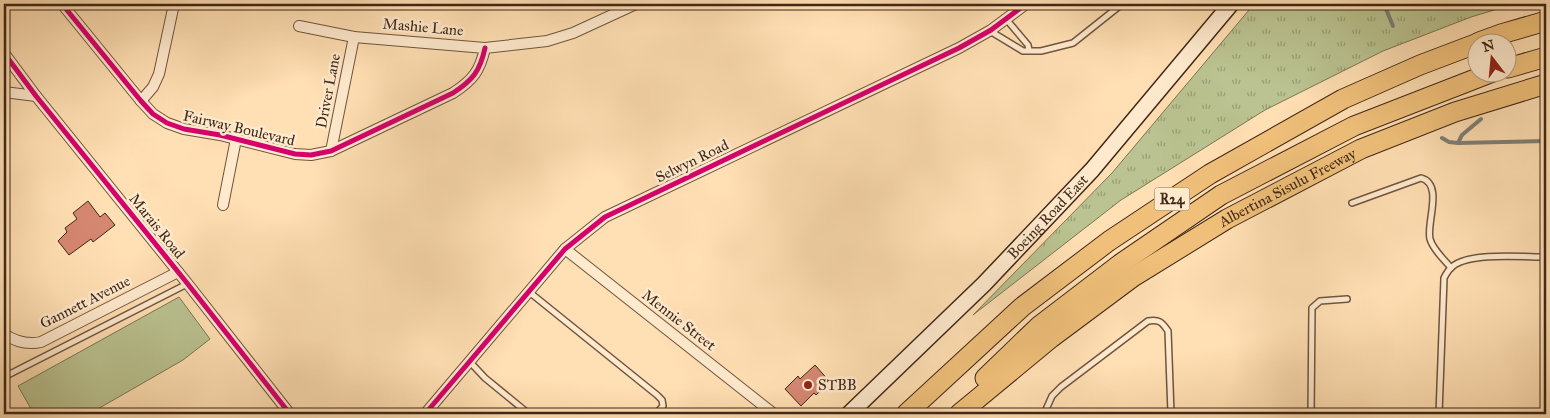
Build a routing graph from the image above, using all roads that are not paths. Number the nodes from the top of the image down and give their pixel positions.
1 (62, 4) edge
2 (174, 4) edge
3 (636, 4) edge
4 (1026, 4) edge
5 (1122, 4) edge
6 (1231, 4) edge
7 (1006, 19) junction
8 (1546, 20) edge
9 (299, 26) dead end
10 (989, 31) junction
11 (1507, 32) edge
12 (354, 37) junction
13 (1468, 47) edge
14 (485, 48) junction
15 (1029, 50) junction
16 (4, 53) edge
17 (1546, 57) edge
18 (1518, 65) edge
19 (1468, 82) edge
20 (1546, 84) edge
21 (4, 92) edge
22 (36, 96) junction
23 (141, 101) junction
24 (236, 139) junction
25 (331, 151) junction
26 (1352, 203) dead end
27 (223, 205) dead end
28 (565, 249) junction
29 (1546, 257) edge
30 (1451, 268) junction
31 (178, 272) junction
32 (187, 283) junction
33 (528, 291) junction
34 (1347, 299) dead end
35 (4, 334) edge
36 (469, 361) junction
37 (4, 377) edge
38 (1170, 413) dead end
39 (290, 414) edge
40 (425, 414) edge
41 (529, 414) edge
42 (656, 414) edge
43 (774, 414) edge
44 (849, 414) edge
45 (906, 414) edge
46 (948, 414) edge
47 (958, 414) edge
48 (1044, 414) edge
49 (1310, 414) edge
50 (1439, 414) edge

1 - 23 street, Fairway Boulevard
2 - 23 street
3 - 14 street
4 - 7 street, Selwyn Road
5 - 15 lane
6 - 44 main road, Boeing Road East
7 - 10 street, Selwyn Road
7 - 15 lane
8 - 11 highway, R24
9 - 12 street, Mashie Lane
10 - 15 lane
10 - 28 street, Selwyn Road
12 - 14 street, Mashie Lane
12 - 25 street, Driver Lane
13 - 45 highway, R24
14 - 25 street, Fairway Boulevard
16 - 22 street, Marais Road
17 - 18 highway
19 - 46 highway
20 - 47 highway, Albertina Sisulu Freeway
21 - 22 street
22 - 31 street, Marais Road
23 - 24 street, Fairway Boulevard
24 - 25 street, Fairway Boulevard
24 - 27 street
26 - 30 lane
28 - 33 street, Selwyn Road
28 - 43 street, Mennie Street
29 - 30 lane
30 - 50 lane
31 - 32 street, Marais Road
31 - 35 street, Gannett Avenue
32 - 37 lane
32 - 39 street, Marais Road
33 - 36 street, Selwyn Road
33 - 42 lane
34 - 49 lane
36 - 40 street, Selwyn Road
36 - 41 lane
38 - 48 lane

